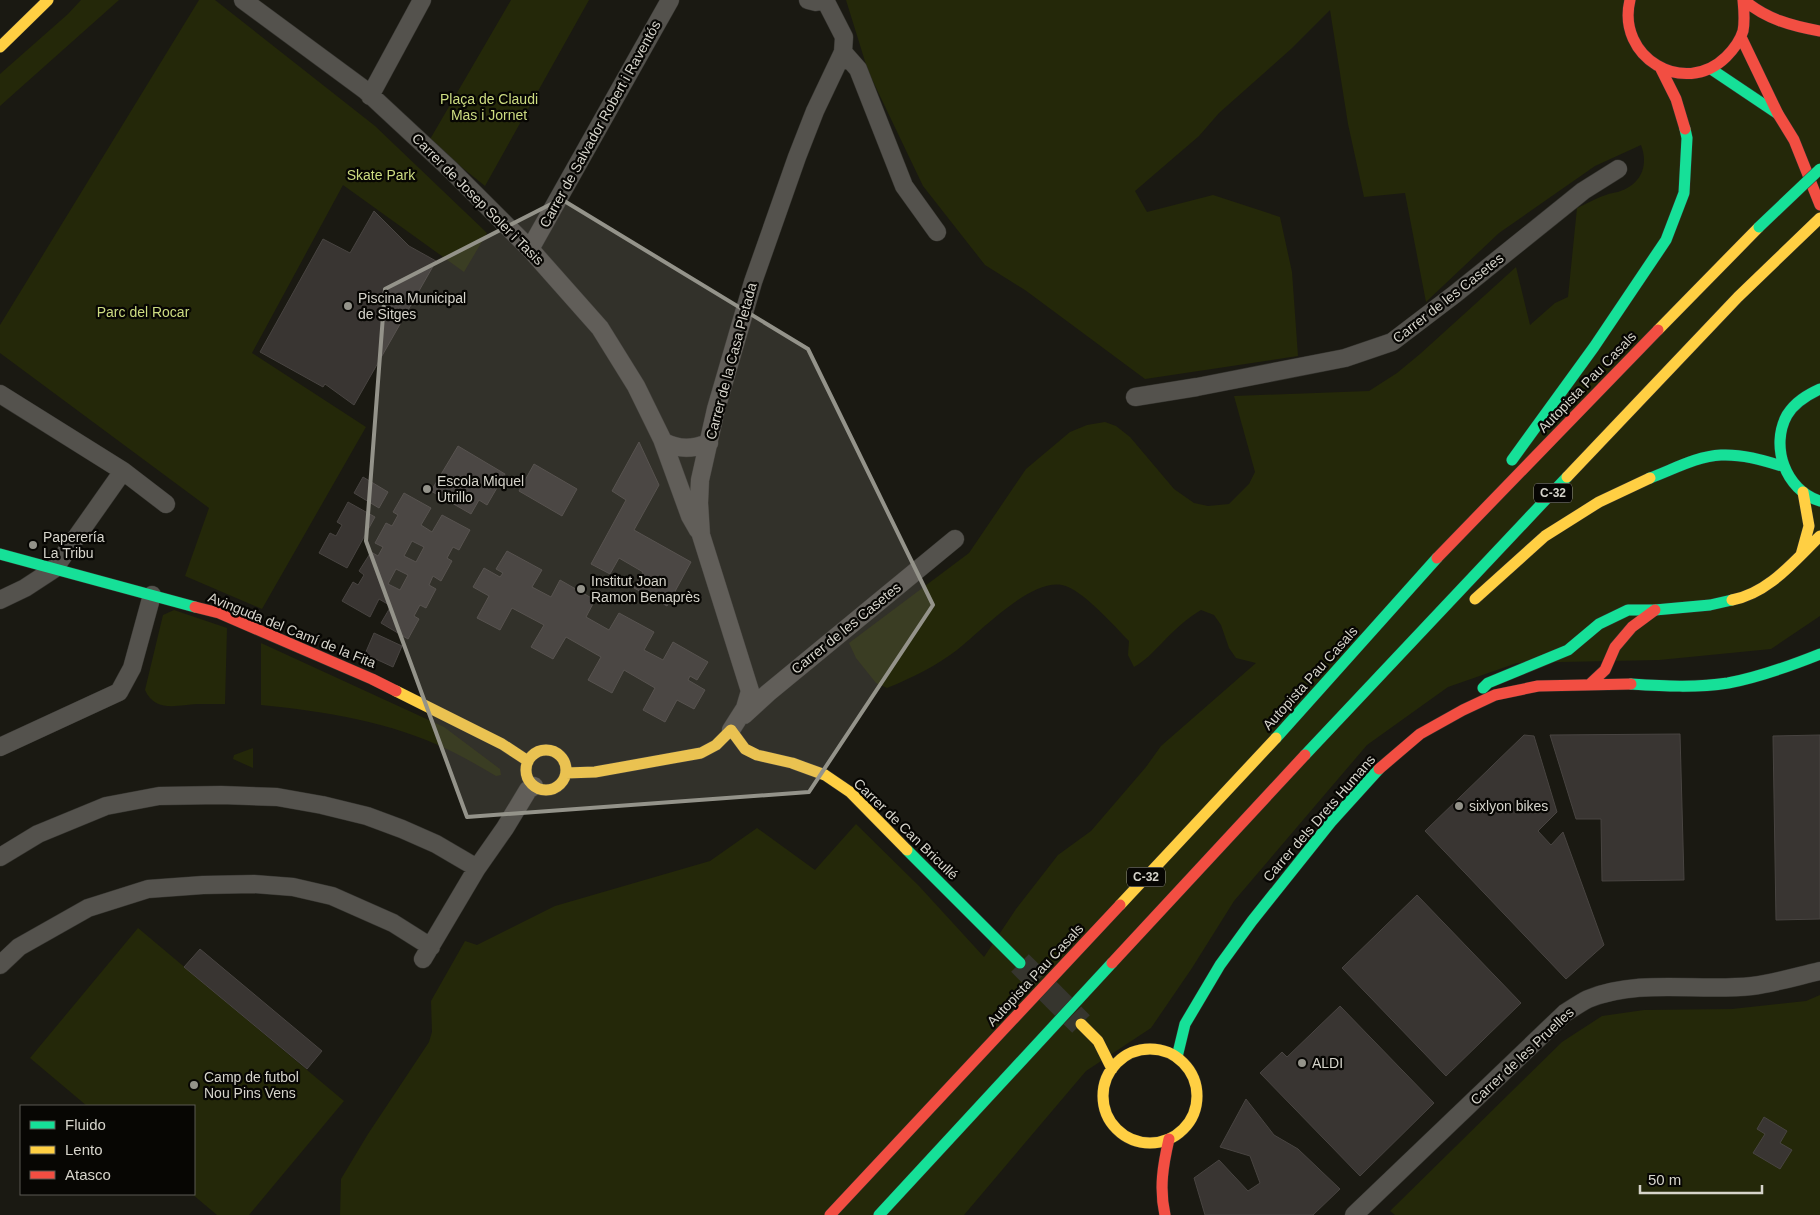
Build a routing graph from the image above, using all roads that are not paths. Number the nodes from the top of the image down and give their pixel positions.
1 (48, 0) edge
2 (243, 0) edge
3 (422, 0) edge
4 (670, 0) edge
5 (808, 0) edge
6 (824, 0) edge
7 (1743, 0) edge
8 (1627, 2) edge
9 (8, 30) edge
10 (1820, 31) edge
11 (1741, 36) junction
12 (0, 47) edge
13 (843, 52) junction
14 (1660, 68) junction
15 (1711, 69) junction
16 (370, 96) junction
17 (1778, 114) junction
18 (1618, 168) dead end
19 (1820, 169) edge
20 (1820, 206) edge
21 (1820, 218) edge
22 (937, 232) dead end
23 (530, 249) junction
24 (1820, 389) edge
25 (0, 394) edge
26 (1135, 397) dead end
27 (664, 442) junction
28 (708, 443) junction
29 (1782, 466) junction
30 (123, 470) junction
31 (1803, 492) junction
32 (1820, 501) edge
33 (166, 504) dead end
34 (702, 535) junction
35 (1457, 536) junction
36 (1820, 536) edge
37 (955, 539) dead end
38 (0, 554) edge
39 (1801, 555) junction
40 (54, 568) junction
41 (152, 595) junction
42 (0, 600) edge
43 (1464, 609) dead end
44 (1656, 610) junction
45 (1427, 643) dead end
46 (1615, 647) junction
47 (1820, 654) edge
48 (1626, 684) junction
49 (1589, 685) junction
50 (1463, 710) junction
51 (735, 724) junction
52 (1316, 743) junction
53 (0, 747) edge
54 (528, 761) junction
55 (566, 773) junction
56 (534, 786) junction
57 (0, 857) edge
58 (477, 868) junction
59 (1020, 963) tunnel mouth
60 (0, 965) edge
61 (1820, 972) edge
62 (1081, 1024) tunnel mouth
63 (1185, 1024) junction
64 (1098, 1041) junction
65 (1154, 1049) junction
66 (1128, 1054) junction
67 (1177, 1058) junction
68 (1112, 1069) junction
69 (1169, 1139) junction
70 (1144, 1143) junction
71 (1144, 1157) dead end
72 (830, 1215) edge
73 (879, 1215) edge
74 (1165, 1215) edge
75 (1354, 1215) edge

1 - 9 main road
2 - 16 street, Carrer de Josep Soler i Tasis
3 - 16 street
4 - 23 street, Carrer de Salvador Robert i Raventós
5 - 6 street
6 - 13 street
7 - 10 main road
7 - 11 main road
8 - 14 main road
9 - 12 main road
11 - 15 main road
11 - 17 main road
13 - 22 street
13 - 28 street, Carrer de la Casa Pletada
14 - 15 main road
14 - 35 main road
15 - 17 main road
16 - 23 street, Carrer de Josep Soler i Tasis
17 - 20 main road
18 - 26 street, Carrer de les Casetes
19 - 35 main road, Autopista Pau Casals / C-32, bridge
21 - 52 main road, C-32
23 - 27 street, Carrer de Josep Soler i Tasis
24 - 29 main road
25 - 30 street
27 - 28 street
27 - 34 street, Carrer de Josep Soler i Tasis
28 - 34 street, Carrer de la Casa Pletada
29 - 31 main road
29 - 43 main road
30 - 33 street
30 - 40 street
31 - 32 main road
31 - 39 main road
34 - 51 street, Carrer de la Casa Pletada
35 - 72 main road, Autopista Pau Casals / C-32
36 - 39 main road
37 - 51 street, Carrer de les Casetes
38 - 40 main road, Avinguda del Camí de la Fita
39 - 44 main road
40 - 41 main road, Avinguda del Camí de la Fita
40 - 42 street
41 - 53 street
41 - 54 main road, Avinguda del Camí de la Fita
44 - 46 main road
44 - 50 main road
45 - 52 main road
46 - 48 main road
46 - 49 main road
47 - 48 main road, Carrer dels Drets Humans
48 - 49 main road, Carrer dels Drets Humans
49 - 50 main road, Carrer dels Drets Humans
50 - 63 main road, Carrer dels Drets Humans
51 - 55 main road
51 - 59 main road, Carrer de Can Bricullé
52 - 73 main road, C-32
54 - 55 main road
54 - 56 main road
55 - 56 main road
56 - 58 street
57 - 58 street
58 - 60 street
61 - 75 street, Carrer de les Pruelles
62 - 64 main road
63 - 65 main road, Carrer dels Drets Humans
63 - 67 main road, Carrer dels Drets Humans
64 - 66 main road
64 - 68 main road
65 - 66 main road
65 - 67 main road
66 - 68 main road
67 - 69 main road
68 - 70 main road
69 - 70 main road
69 - 74 main road
70 - 71 main road

